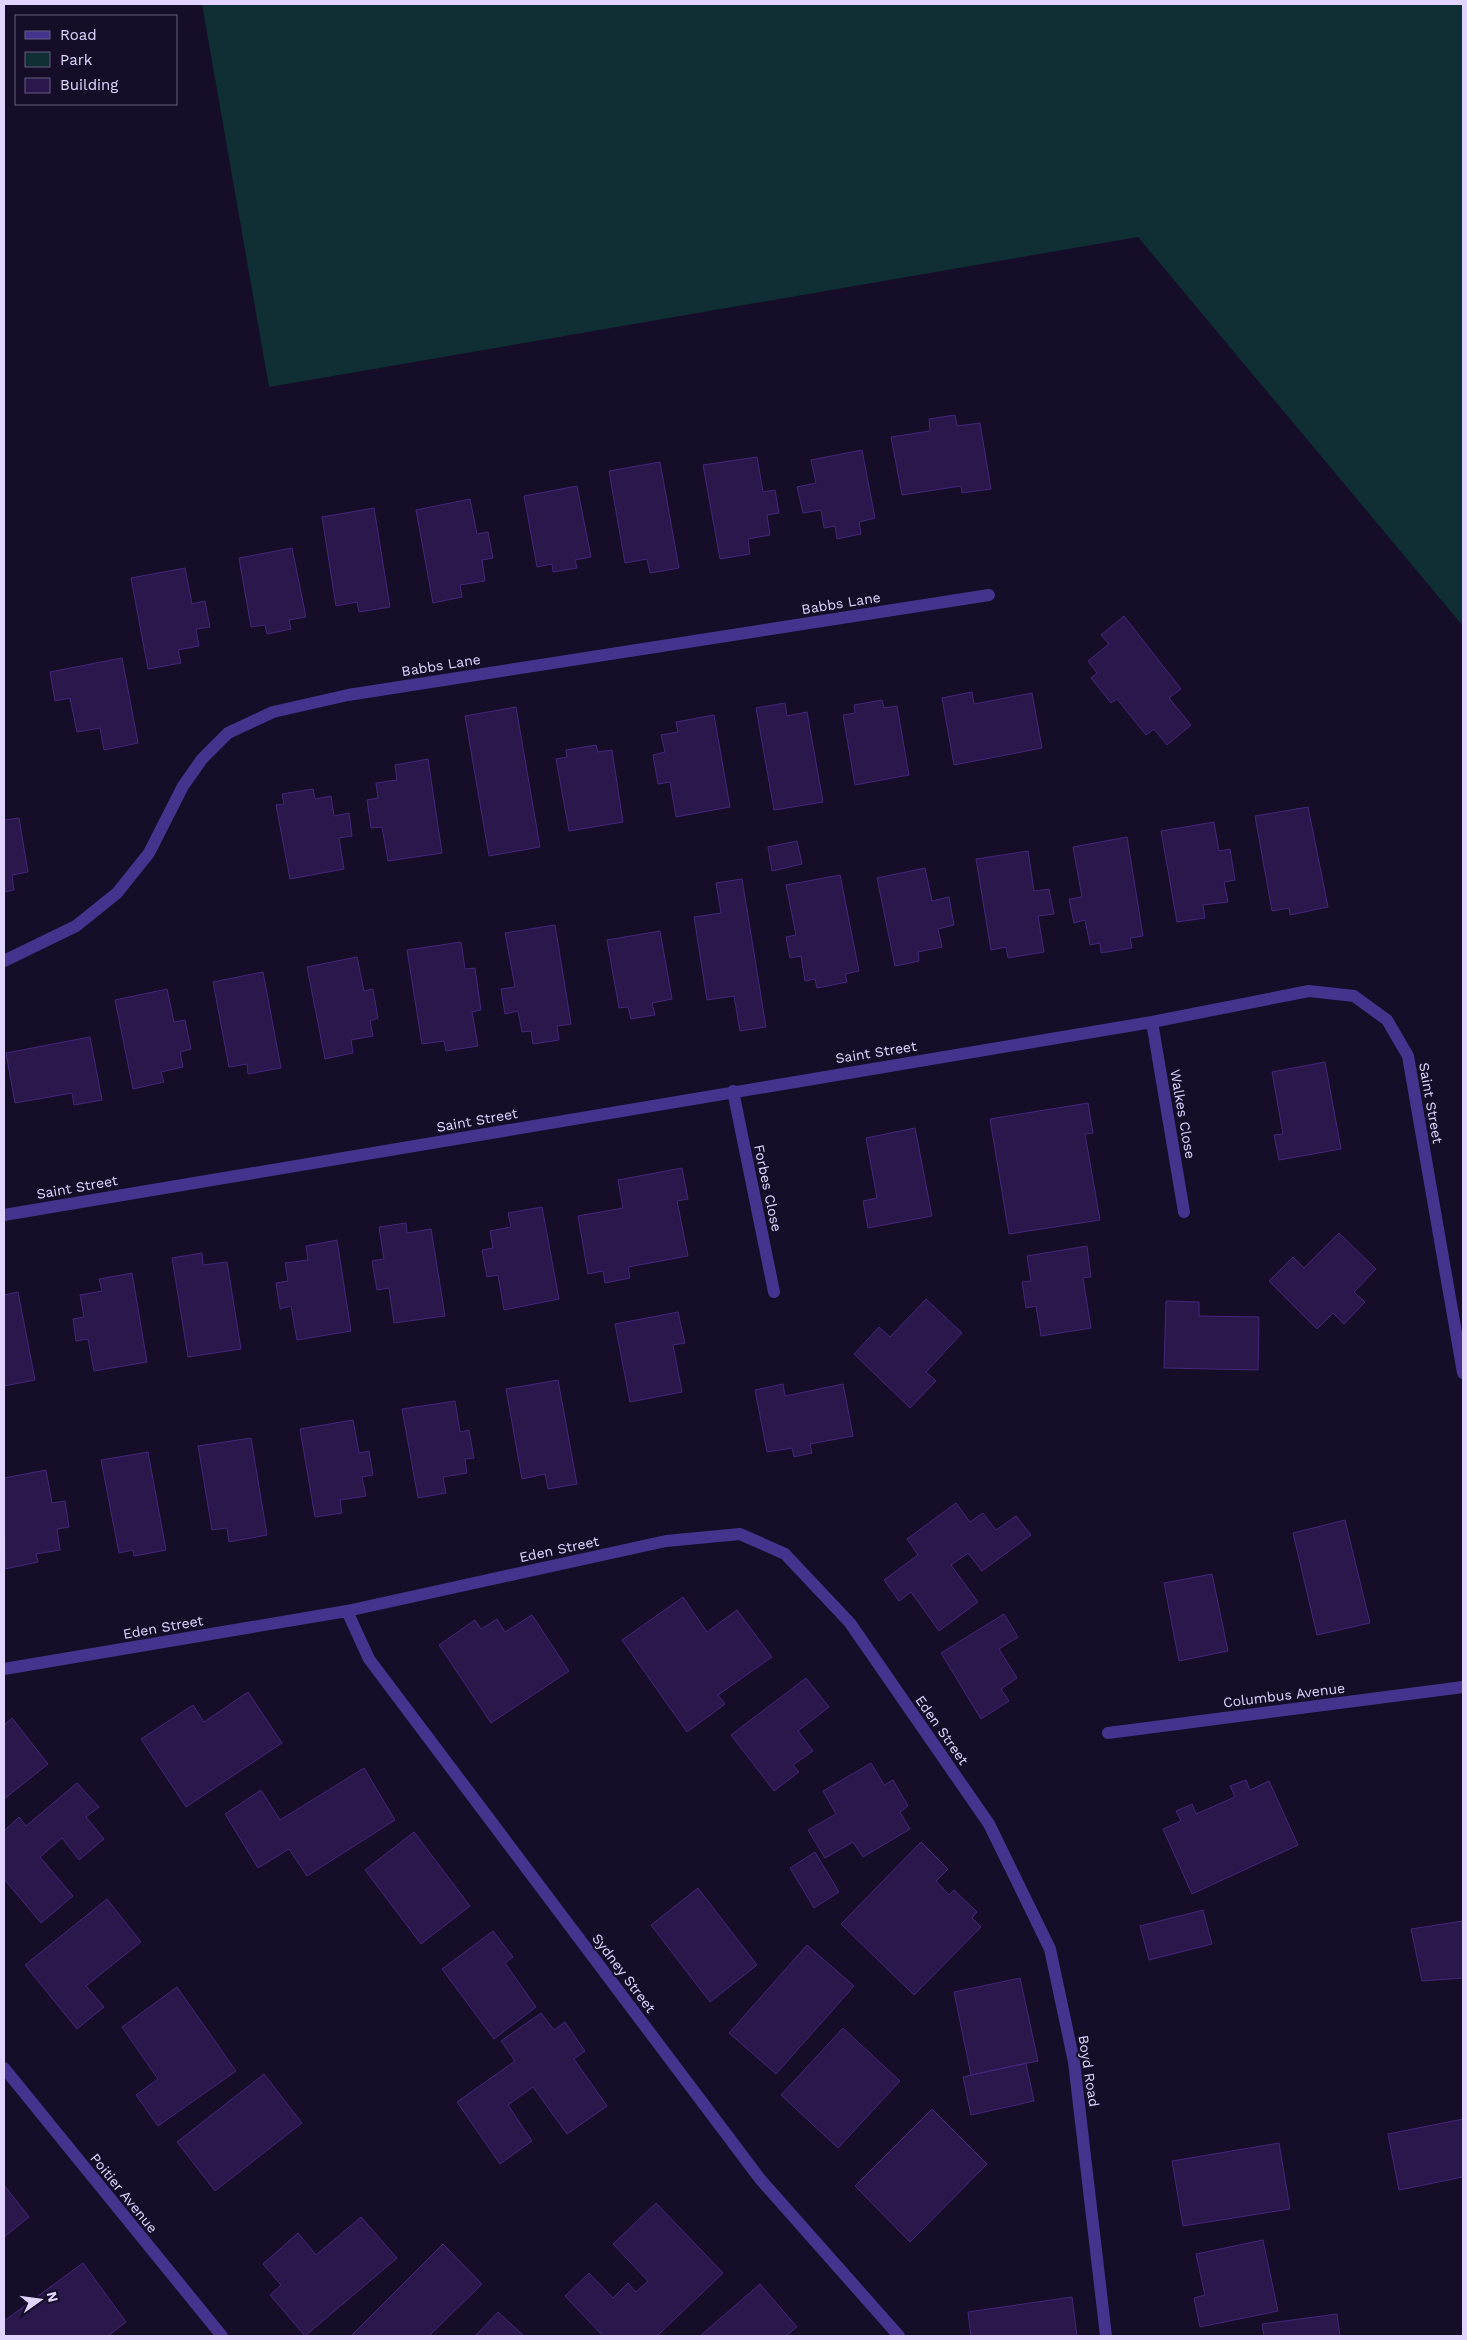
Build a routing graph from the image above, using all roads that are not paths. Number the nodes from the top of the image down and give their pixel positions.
1 (989, 595) dead end
2 (4, 961) edge
3 (1152, 1022) junction
4 (733, 1091) junction
5 (1184, 1212) dead end
6 (4, 1215) edge
7 (774, 1292) dead end
8 (1463, 1373) edge
9 (347, 1610) junction
10 (4, 1669) edge
11 (1463, 1687) edge
12 (1108, 1734) dead end
13 (989, 1824) joint
14 (4, 2068) edge
15 (222, 2336) edge
16 (899, 2336) edge
17 (1106, 2336) edge

1 - 2 street, Babbs Lane
3 - 4 street, Saint Street
3 - 5 street, Walkes Close
3 - 8 street, Saint Street
4 - 6 street, Saint Street
4 - 7 street, Forbes Close
9 - 10 street, Eden Street
9 - 13 street, Eden Street
9 - 16 street, Sydney Street
11 - 12 street, Columbus Avenue
13 - 17 street, Boyd Road
14 - 15 street, Poitier Avenue

